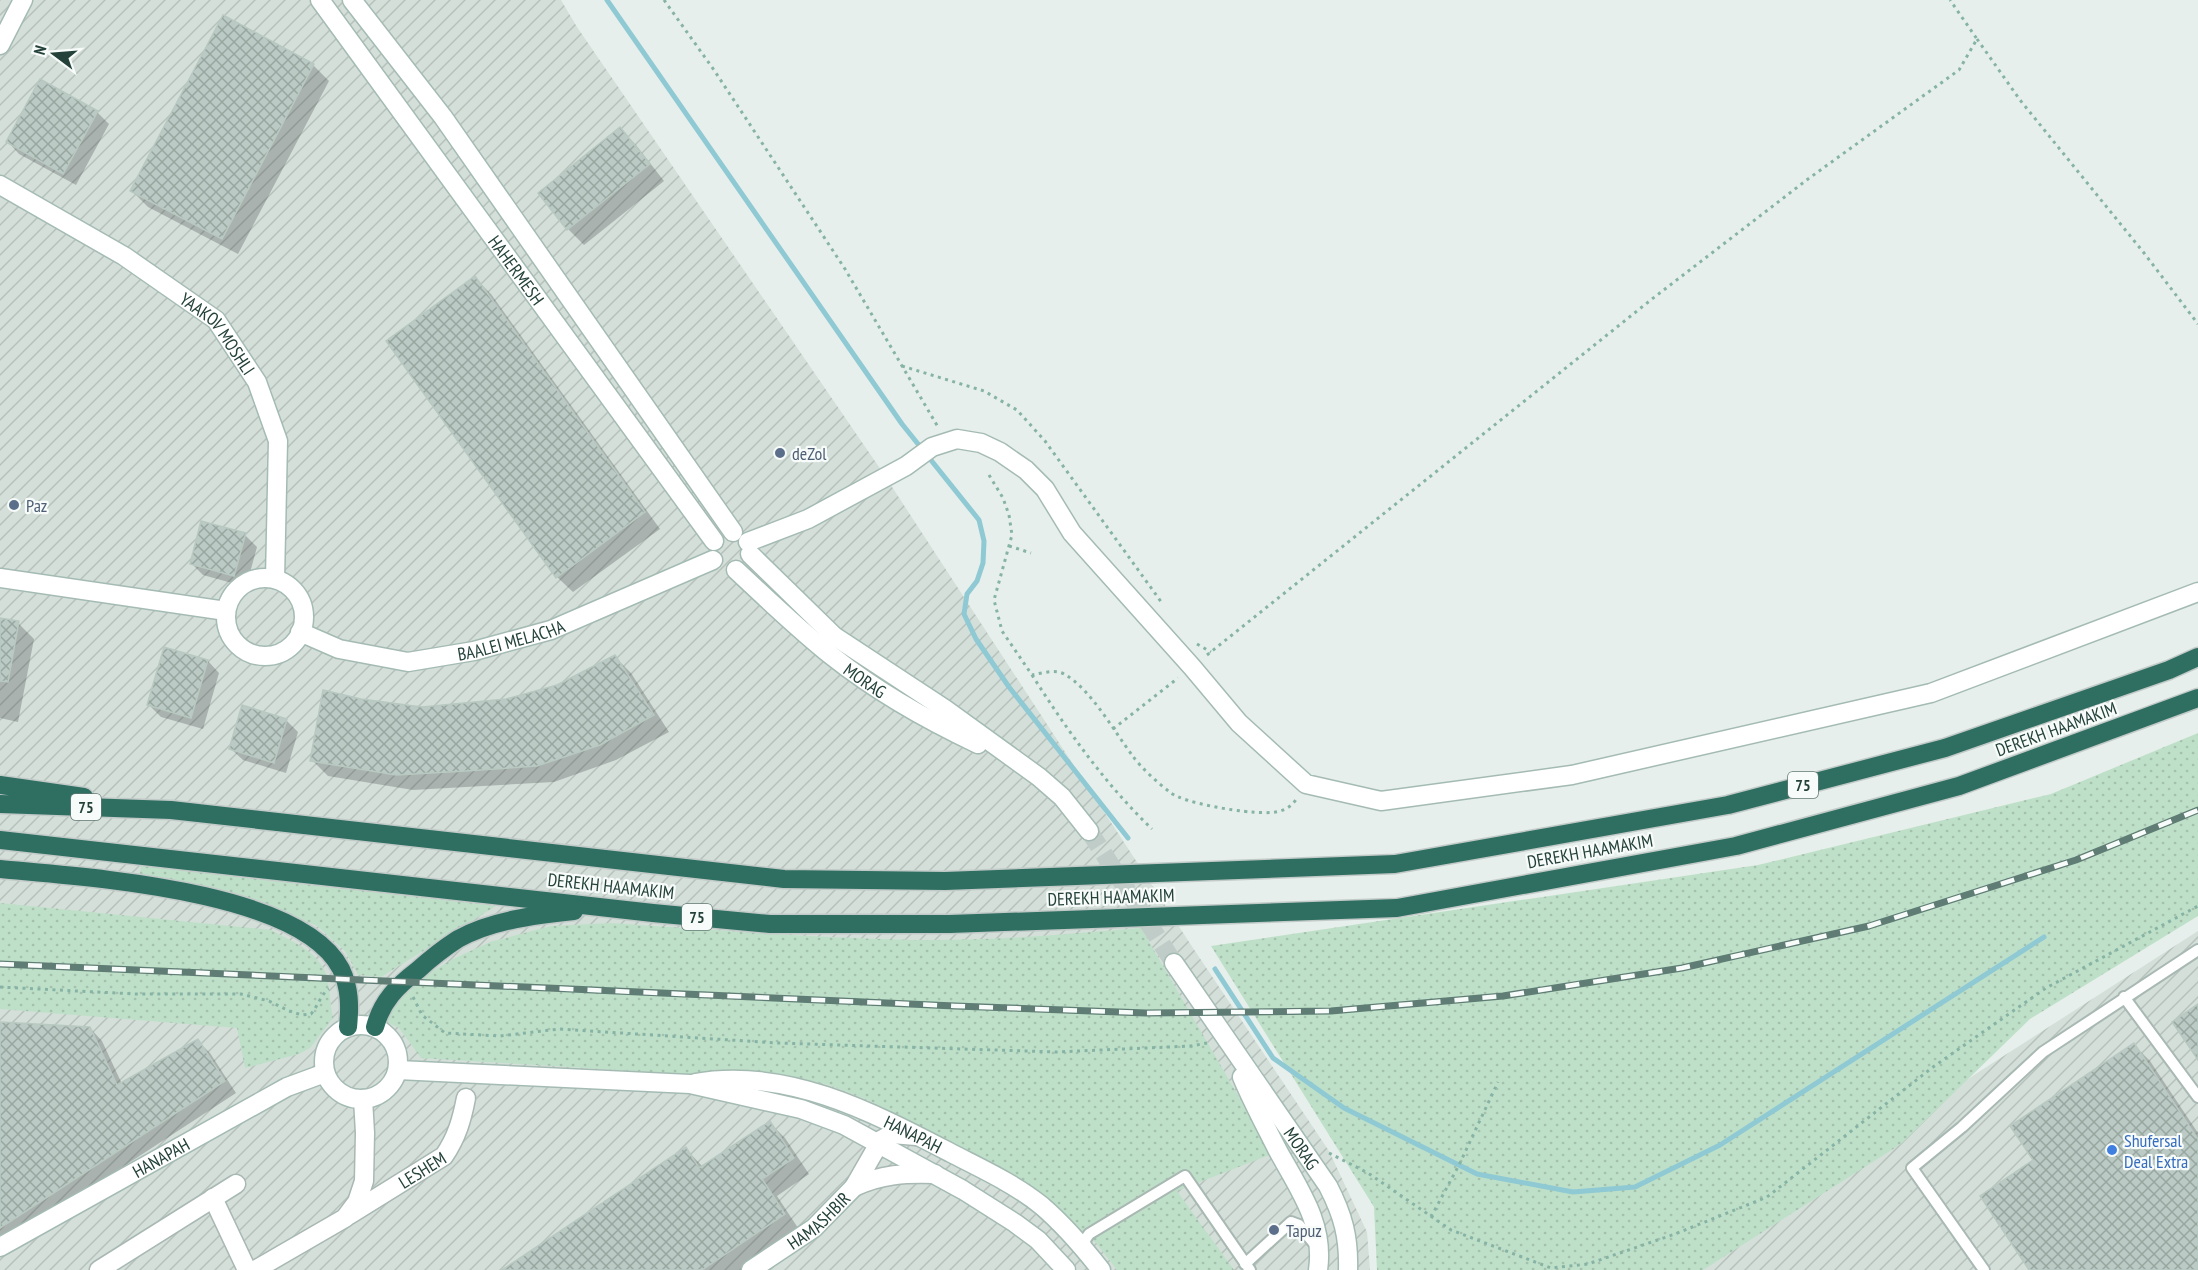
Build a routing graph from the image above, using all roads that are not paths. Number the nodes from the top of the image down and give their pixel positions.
1 (23, 0) edge
2 (320, 0) edge
3 (352, 0) edge
4 (0, 45) edge
5 (0, 184) edge
6 (714, 541) junction
7 (744, 543) junction
8 (713, 560) junction
9 (736, 570) junction
10 (0, 578) edge
11 (276, 579) junction
12 (2198, 592) edge
13 (226, 610) junction
14 (300, 632) junction
15 (2198, 657) edge
16 (2198, 698) edge
17 (1013, 760) junction
18 (0, 785) edge
19 (0, 804) edge
20 (171, 810) junction
21 (1089, 831) tunnel mouth
22 (0, 840) edge
23 (0, 869) edge
24 (653, 913) junction
25 (2198, 950) edge
26 (1174, 963) tunnel mouth
27 (2124, 997) junction
28 (348, 1027) junction
29 (375, 1027) junction
30 (1226, 1040) junction
31 (398, 1070) junction
32 (326, 1072) junction
33 (690, 1084) junction
34 (2198, 1097) edge
35 (466, 1098) dead end
36 (363, 1100) junction
37 (920, 1137) junction
38 (878, 1143) junction
39 (935, 1174) junction
40 (236, 1184) dead end
41 (854, 1187) junction
42 (213, 1198) junction
43 (345, 1218) junction
44 (0, 1247) edge
45 (1086, 1250) junction
46 (1320, 1251) junction
47 (1247, 1267) edge
48 (99, 1270) edge
49 (248, 1270) edge
50 (255, 1270) edge
51 (751, 1270) edge
52 (1066, 1270) edge
53 (1101, 1270) edge
54 (1318, 1270) edge
55 (1348, 1270) edge
56 (1984, 1270) edge

1 - 4 street
2 - 6 street, HAHERMESH
3 - 7 street, HAHERMESH
5 - 11 street, YAAKOV MOSHLI
6 - 7 street
6 - 8 street
7 - 9 street
7 - 12 street
7 - 17 street, MORAG
8 - 9 street
8 - 14 street, BAALEI MELACHA
9 - 17 street, MORAG
10 - 13 street
11 - 13 street
11 - 14 street
13 - 14 street
15 - 20 highway, DEREKH HAAMAKIM / 75
16 - 24 highway, DEREKH HAAMAKIM / 75
17 - 21 street, MORAG
18 - 20 highway
19 - 20 highway, DEREKH HAAMAKIM / 75
22 - 24 highway, DEREKH HAAMAKIM / 75
23 - 28 highway
24 - 29 highway
25 - 27 lane
26 - 30 street, MORAG
27 - 34 lane
27 - 56 lane
28 - 29 street
28 - 32 street
29 - 31 street
30 - 46 street, MORAG
30 - 55 street, MORAG
31 - 33 street, HANAPAH
31 - 36 street
32 - 36 street
32 - 44 street, HANAPAH
33 - 37 street, HANAPAH
33 - 38 street, HANAPAH
35 - 43 street, LESHEM
36 - 43 street, LESHEM
37 - 38 street
37 - 45 street, HANAPAH
38 - 39 street, HANAPAH
38 - 41 street, HAMASHBIR
39 - 41 street, HAMASHBIR
39 - 52 street, HANAPAH
40 - 42 street
41 - 51 street, HAMASHBIR
42 - 48 street
42 - 49 street
43 - 50 street, LESHEM
45 - 47 lane
45 - 53 street, HANAPAH
46 - 47 lane
46 - 54 street, MORAG

